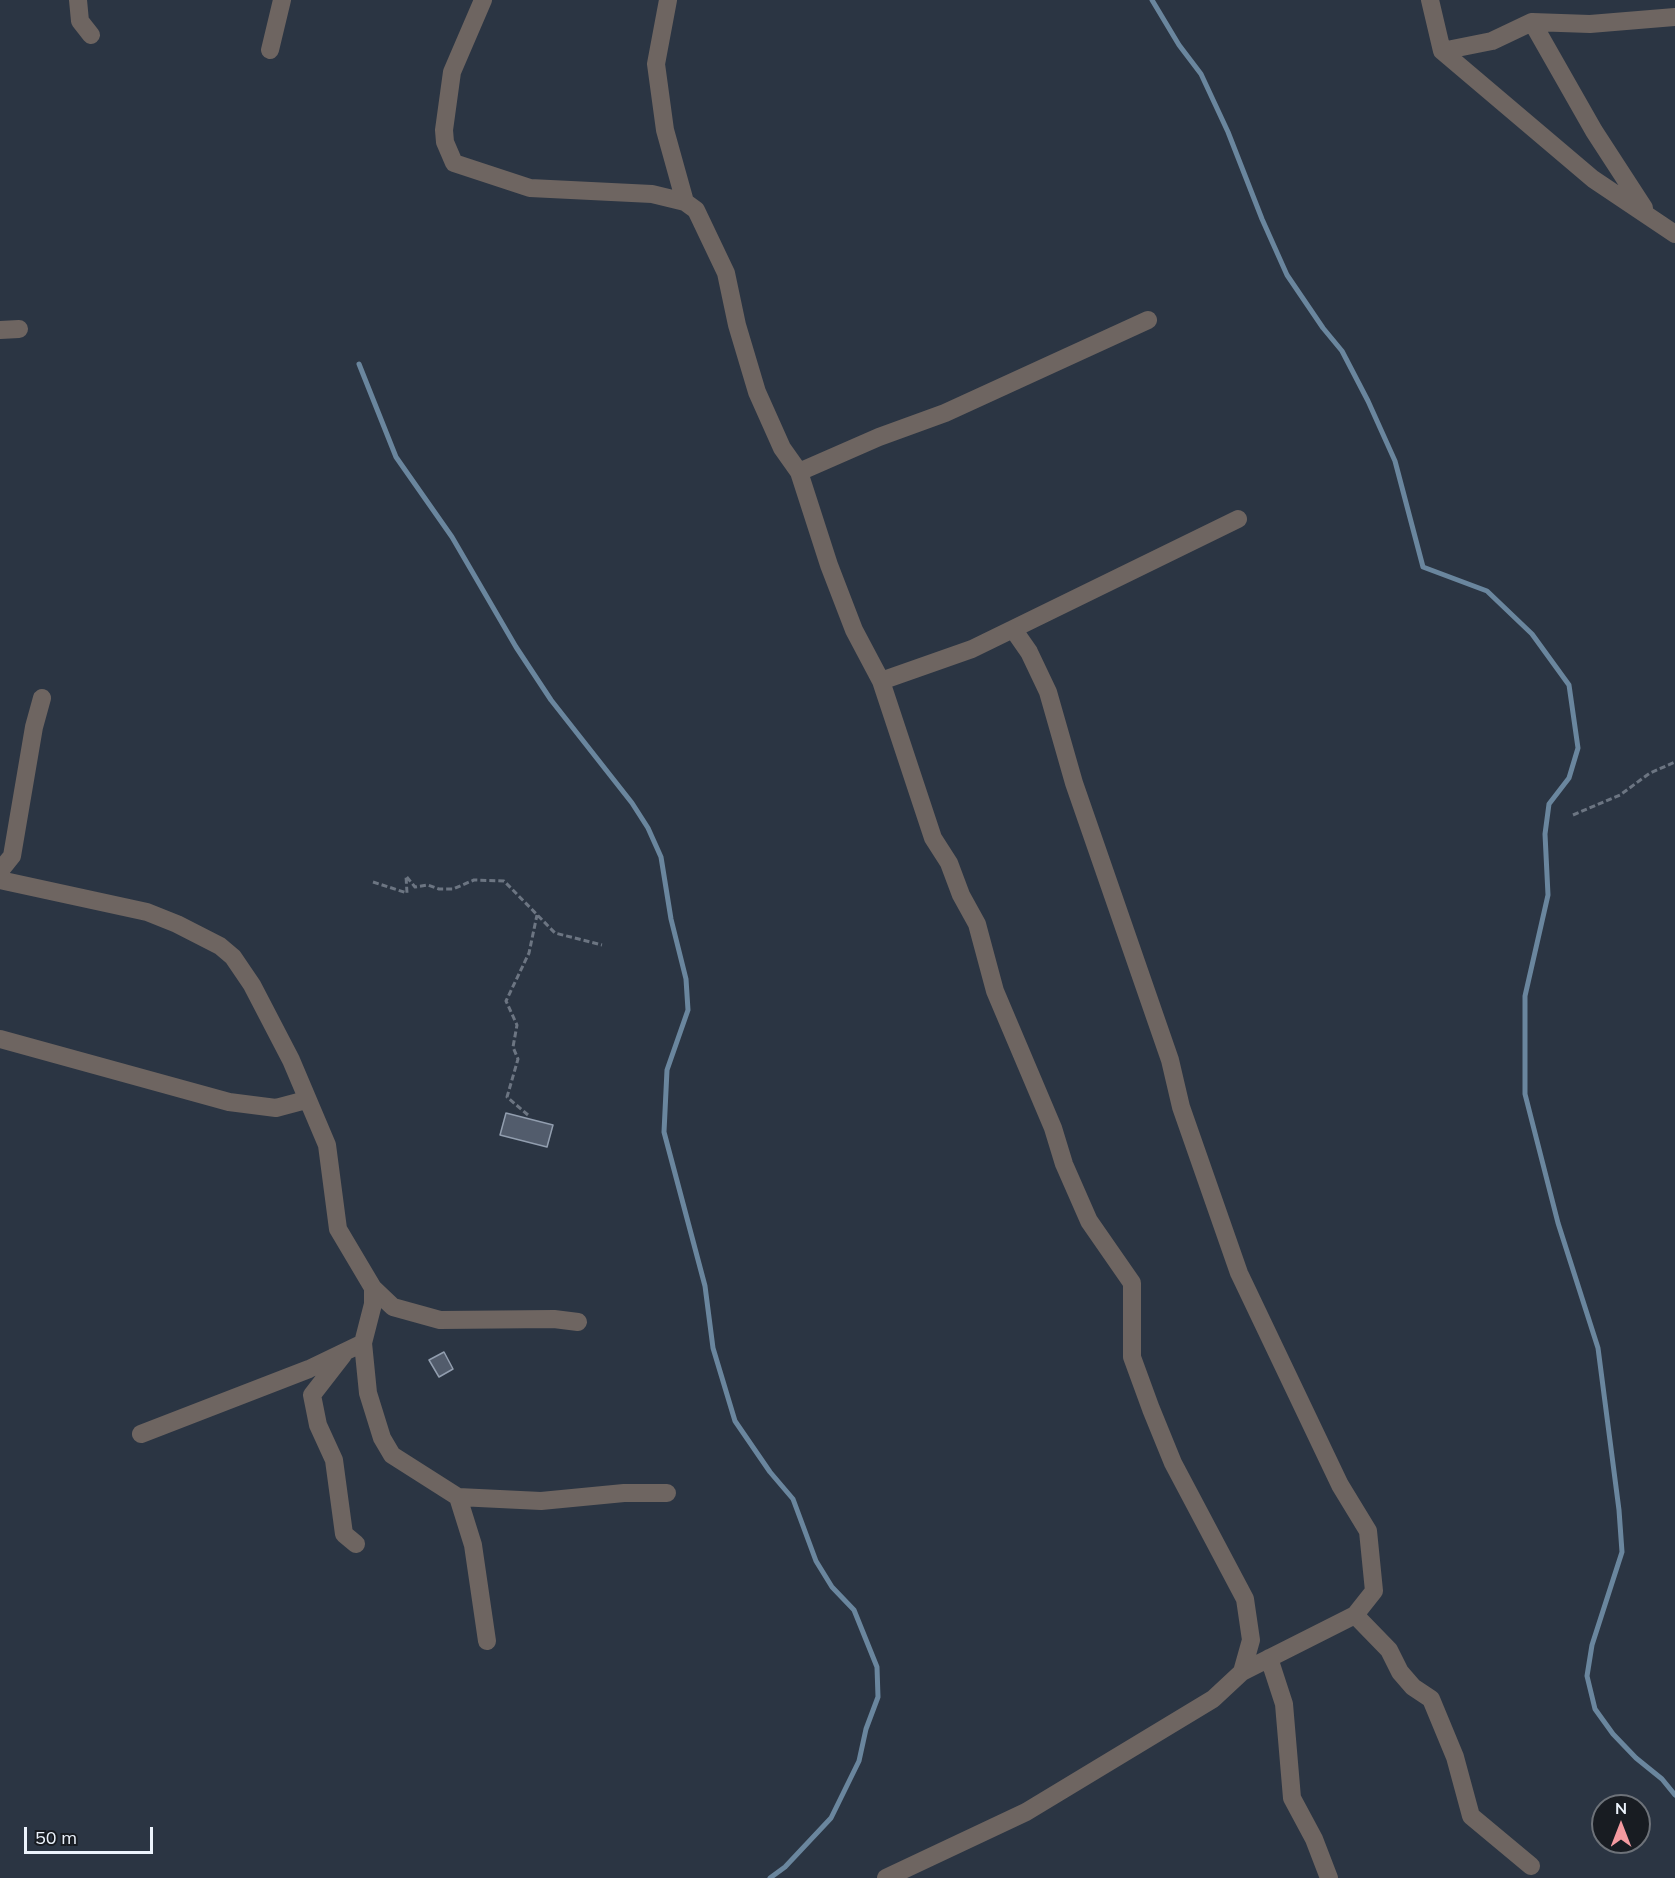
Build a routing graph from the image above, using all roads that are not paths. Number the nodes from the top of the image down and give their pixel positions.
1 (78, 0) edge
2 (282, 0) edge
3 (483, 0) edge
4 (668, 0) edge
5 (1430, 0) edge
6 (1675, 17) edge
7 (1532, 22) junction
8 (91, 35) dead end
9 (270, 50) dead end
10 (1442, 51) junction
11 (685, 202) junction
12 (1649, 214) junction
13 (1675, 234) edge
14 (1148, 320) dead end
15 (19, 329) dead end
16 (0, 330) edge
17 (799, 472) junction
18 (1238, 519) dead end
19 (1012, 629) junction
20 (881, 681) junction
21 (42, 698) dead end
22 (0, 871) edge
23 (0, 880) edge
24 (0, 1039) edge
25 (306, 1100) junction
26 (373, 1288) junction
27 (578, 1322) dead end
28 (363, 1343) junction
29 (346, 1352) junction
30 (141, 1434) dead end
31 (667, 1493) dead end
32 (458, 1497) junction
33 (356, 1544) dead end
34 (1355, 1615) junction
35 (487, 1641) dead end
36 (1269, 1658) junction
37 (1242, 1672) junction
38 (1531, 1866) dead end
39 (886, 1878) edge
40 (1329, 1878) edge

1 - 8 street
2 - 9 street
3 - 11 street
4 - 11 street
5 - 10 street
6 - 7 street
7 - 10 street
7 - 12 street
10 - 12 street
11 - 17 street
12 - 13 street
14 - 17 street
15 - 16 street
17 - 20 street
18 - 19 street
19 - 20 street
19 - 34 street
20 - 37 street
21 - 22 street
23 - 25 street
24 - 25 street
25 - 26 street
26 - 27 street
26 - 28 street
28 - 29 street
28 - 32 street
29 - 30 street
29 - 33 street
31 - 32 street
32 - 35 street
34 - 36 street
34 - 38 street
36 - 37 street
36 - 40 street
37 - 39 street

